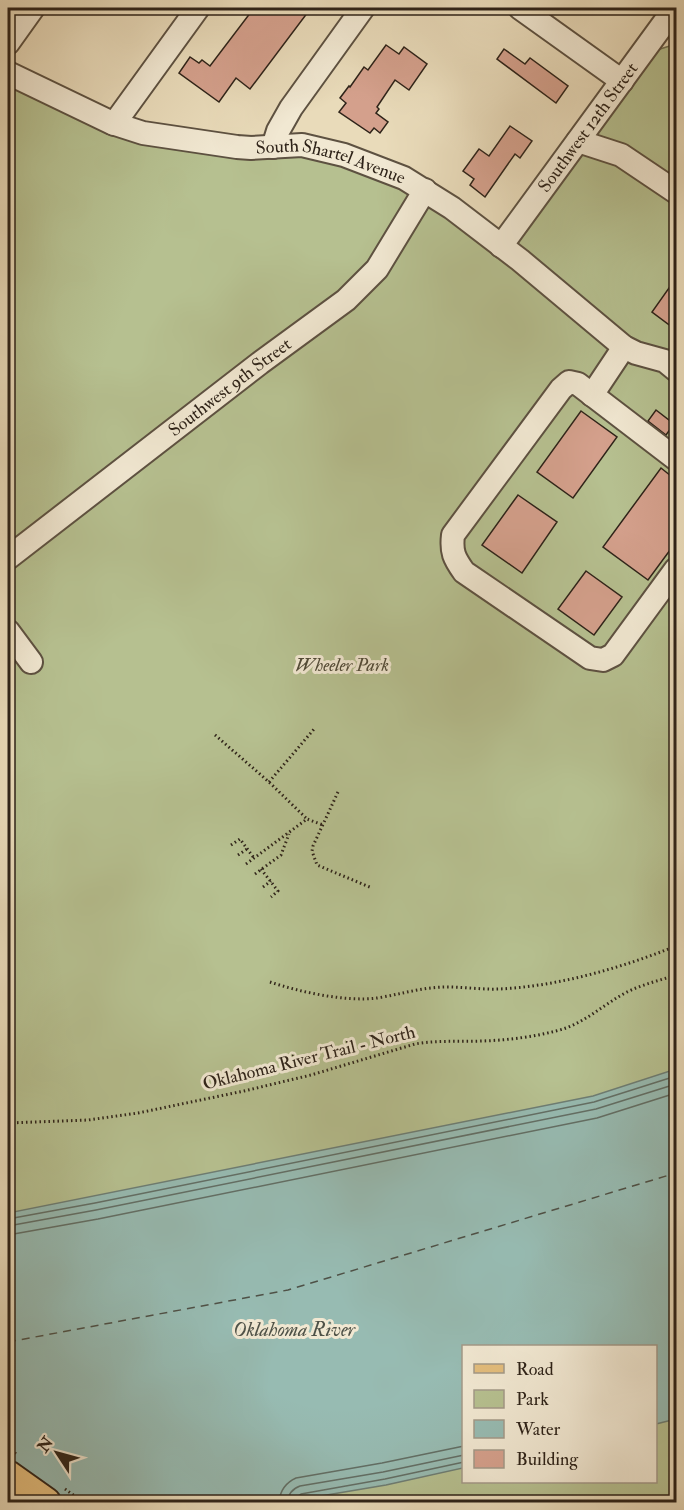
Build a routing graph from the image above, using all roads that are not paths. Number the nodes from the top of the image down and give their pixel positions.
1 (33, 8) edge
2 (198, 8) edge
3 (363, 8) edge
4 (520, 8) edge
5 (675, 8) edge
6 (8, 43) edge
7 (8, 73) edge
8 (621, 81) junction
9 (114, 124) junction
10 (578, 141) junction
11 (273, 147) junction
12 (425, 190) junction
13 (676, 192) edge
14 (501, 246) junction
15 (618, 342) junction
16 (676, 370) edge
17 (592, 395) junction
18 (676, 459) edge
19 (8, 558) edge
20 (676, 569) edge
21 (8, 631) edge
22 (31, 662) dead end
23 (8, 1475) edge
24 (46, 1503) edge

1 - 6 street
2 - 9 street
3 - 11 street
4 - 8 street
5 - 8 street, Southwest 12th Street
7 - 9 street, South Shartel Avenue
8 - 10 street, Southwest 12th Street
9 - 11 street, South Shartel Avenue
10 - 13 street
10 - 14 street, Southwest 12th Street
11 - 12 street, South Shartel Avenue
12 - 14 street, South Shartel Avenue
12 - 19 street, Southwest 9th Street
14 - 15 street, South Shartel Avenue
15 - 16 street
15 - 17 street
17 - 18 street
17 - 20 street
21 - 22 street
23 - 24 main road

